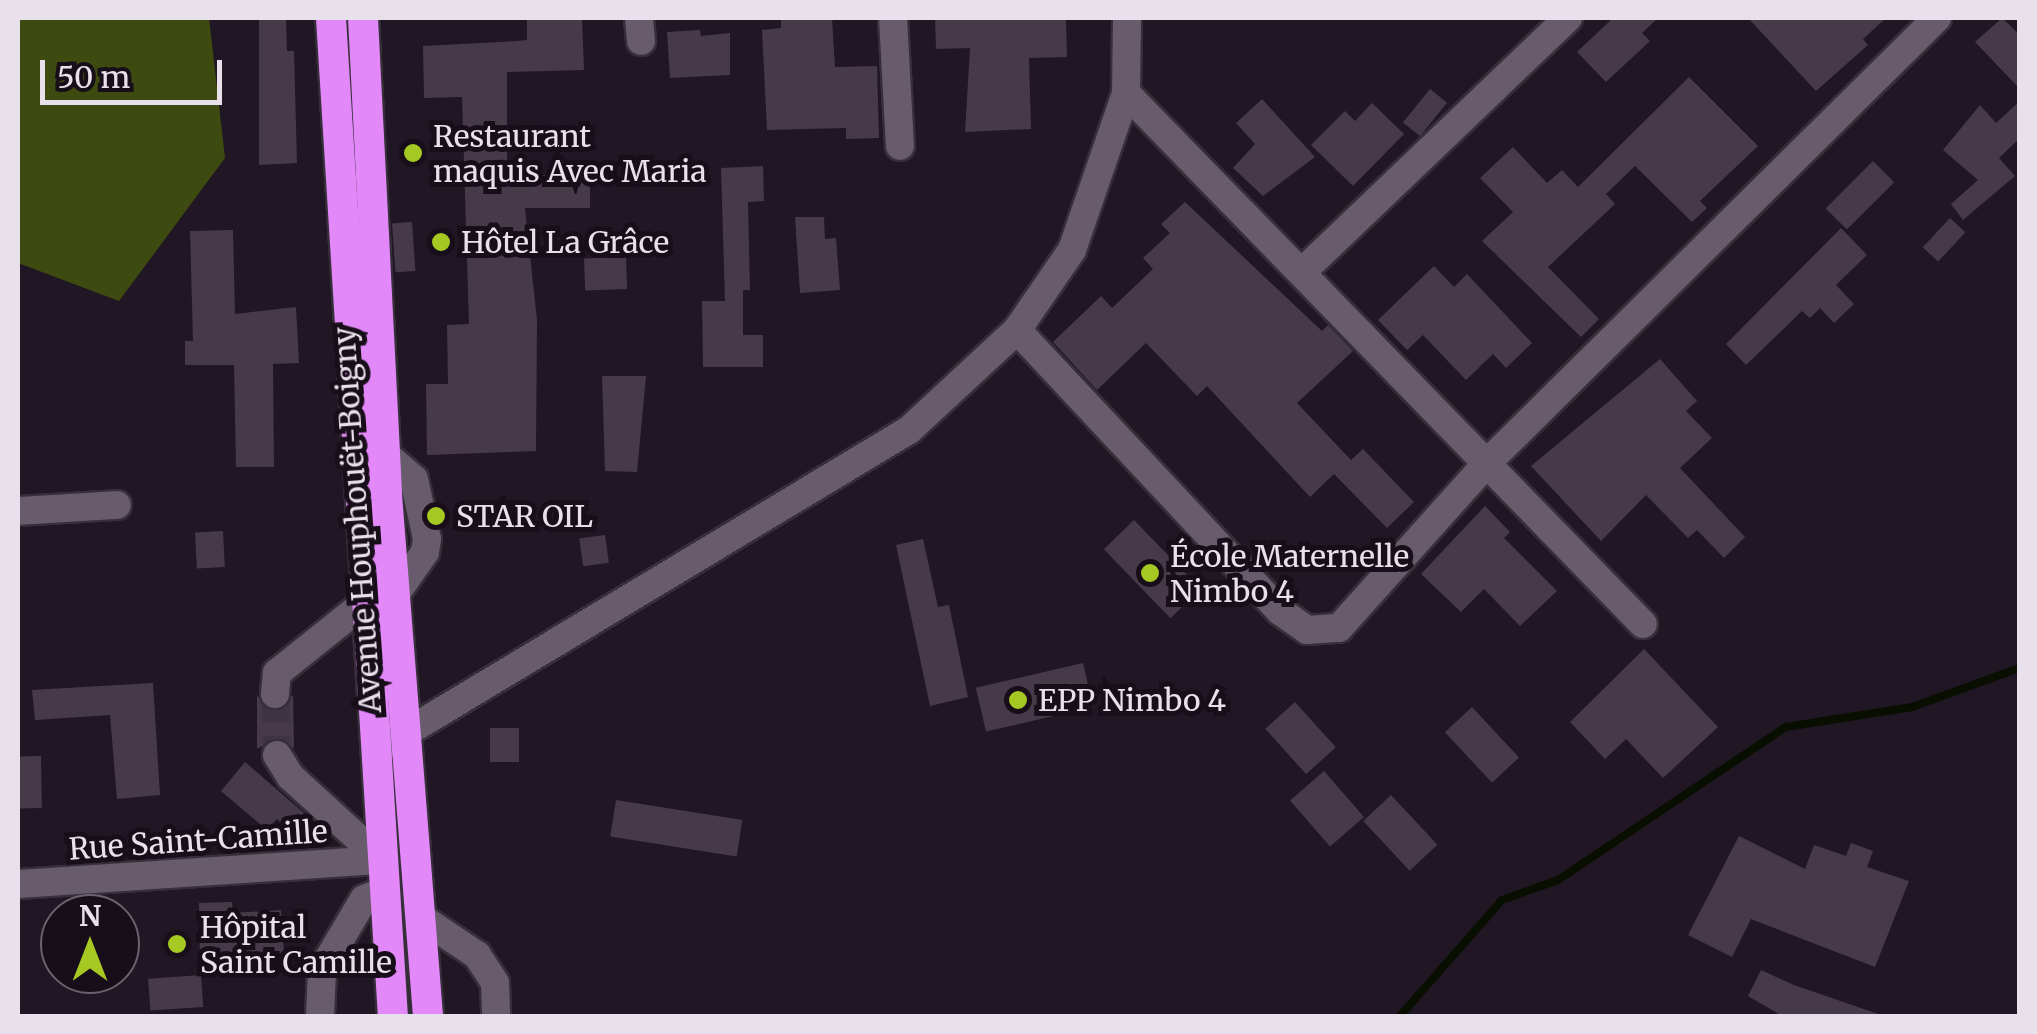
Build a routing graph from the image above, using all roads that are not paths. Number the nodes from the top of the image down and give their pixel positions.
1 (331, 18) edge
2 (363, 18) edge
3 (893, 18) edge
4 (1127, 18) edge
5 (1568, 18) edge
6 (1937, 18) edge
7 (1126, 93) junction
8 (900, 146) dead end
9 (1302, 272) junction
10 (1017, 330) junction
11 (1487, 462) junction
12 (117, 506) dead end
13 (18, 510) edge
14 (382, 598) junction
15 (1642, 624) dead end
16 (275, 694) tunnel mouth
17 (406, 737) junction
18 (376, 748) junction
19 (277, 755) tunnel mouth
20 (382, 860) junction
21 (18, 884) edge
22 (385, 891) junction
23 (420, 916) junction
24 (320, 1016) edge
25 (394, 1016) edge
26 (428, 1016) edge
27 (496, 1016) edge

1 - 14 highway, Avenue Houphouët-Boigny
2 - 14 highway, Avenue Houphouët-Boigny
3 - 8 street
4 - 7 street
5 - 9 street
6 - 11 street
7 - 9 street
7 - 10 street
9 - 11 street
10 - 11 street
10 - 17 street
11 - 15 street
12 - 13 street
14 - 16 street
14 - 17 highway, Avenue Houphouët-Boigny
14 - 18 highway, Avenue Houphouët-Boigny
17 - 18 street
17 - 23 highway, Avenue Houphouët-Boigny
18 - 20 highway, Avenue Houphouët-Boigny
19 - 20 street
20 - 21 street, Rue Saint-Camille
20 - 22 highway, Avenue Houphouët-Boigny
22 - 24 street
22 - 25 highway, Avenue Houphouët-Boigny
23 - 26 highway, Avenue Houphouët-Boigny
23 - 27 street

